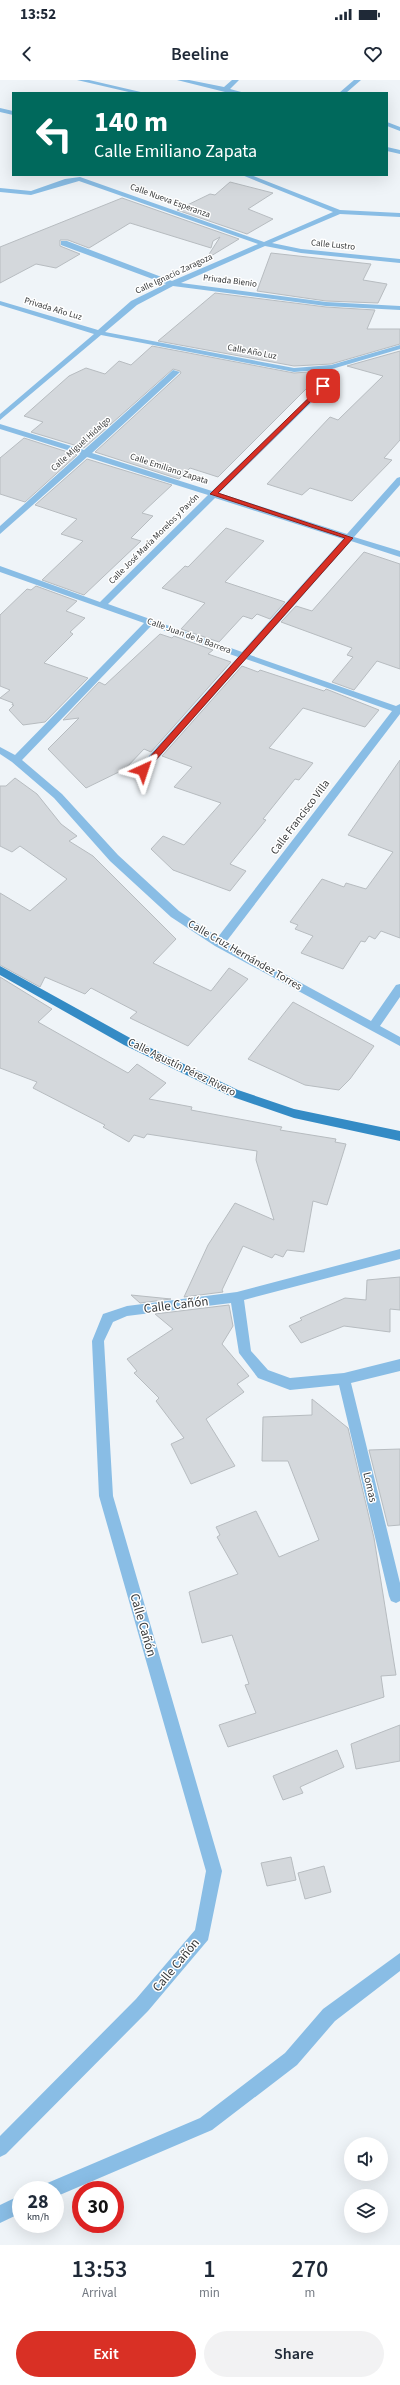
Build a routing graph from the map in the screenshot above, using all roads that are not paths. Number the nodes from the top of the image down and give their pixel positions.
1 (80, 80) edge
2 (117, 80) edge
3 (180, 80) edge
4 (236, 80) edge
5 (358, 80) edge
6 (109, 86) junction
7 (225, 90) junction
8 (137, 92) edge
9 (236, 92) edge
10 (343, 92) edge
11 (0, 110) edge
12 (12, 113) edge
13 (388, 124) edge
14 (400, 129) edge
15 (388, 149) edge
16 (400, 152) edge
17 (248, 176) edge
18 (0, 190) edge
19 (339, 212) junction
20 (400, 215) edge
21 (64, 243) dead end
22 (264, 244) junction
23 (400, 261) edge
24 (172, 284) junction
25 (0, 303) edge
26 (400, 308) edge
27 (100, 334) junction
28 (400, 347) edge
29 (176, 372) dead end
30 (323, 386) dead end
31 (0, 418) edge
32 (0, 426) edge
33 (86, 453) junction
34 (400, 480) edge
35 (214, 494) junction
36 (0, 531) edge
37 (349, 538) junction
38 (400, 554) edge
39 (0, 569) edge
40 (102, 605) junction
41 (150, 622) junction
42 (244, 656) junction
43 (399, 709) edge
44 (0, 750) edge
45 (16, 760) junction
46 (143, 770) dead end
47 (219, 943) junction
48 (0, 970) edge
49 (400, 988) edge
50 (373, 1027) junction
51 (400, 1042) edge
52 (400, 1136) edge
53 (400, 1254) edge
54 (237, 1297) junction
55 (400, 1365) edge
56 (344, 1379) junction
57 (396, 1596) dead end
58 (400, 1961) edge
59 (0, 2148) edge
60 (64, 2184) edge
61 (12, 2208) edge
62 (0, 2214) edge

1 - 6 street
2 - 6 street
3 - 7 street
4 - 7 street
5 - 10 street
6 - 8 street
7 - 9 street
11 - 12 street
13 - 14 street
15 - 16 street
17 - 19 street
18 - 22 street, Calle Nueva Esperanza
19 - 20 street
19 - 22 street, Calle Ignacio Zaragoza
21 - 24 street, Privada Bienio
22 - 23 street, Calle Lustro
22 - 24 street, Calle Ignacio Zaragoza
24 - 26 street, Privada Bienio
24 - 27 street, Calle Ignacio Zaragoza
25 - 27 street, Privada Año Luz
27 - 28 street, Calle Año Luz
27 - 31 street, Calle Ignacio Zaragoza
29 - 33 street, Calle Miguel Hidalgo
30 - 35 street, Calle José María Morelos y Pavón
32 - 33 street, Calle Emiliano Zapata
33 - 35 street, Calle Emiliano Zapata
33 - 36 street, Calle Miguel Hidalgo
34 - 37 street
35 - 37 street, Calle Emiliano Zapata
35 - 40 street, Calle José María Morelos y Pavón
37 - 38 street, Calle Emiliano Zapata
37 - 42 street
39 - 40 street, Calle Juan de la Barrera
40 - 41 street, Calle Juan de la Barrera
41 - 42 street, Calle Juan de la Barrera
41 - 45 street
42 - 43 street, Calle Juan de la Barrera
42 - 46 street
43 - 47 street, Calle Francisco Villa
44 - 45 street, Calle Cruz Hernández Torres
45 - 47 street, Calle Cruz Hernández Torres
47 - 50 street, Calle Cruz Hernández Torres
48 - 52 main road, Calle Agustín Pérez Rivero
49 - 50 street
50 - 51 street, Calle Cruz Hernández Torres
53 - 54 street, Calle Cañón
54 - 56 street
54 - 59 street, Calle Cañón
55 - 56 street
56 - 57 street, Lomas
58 - 60 street
61 - 62 street

